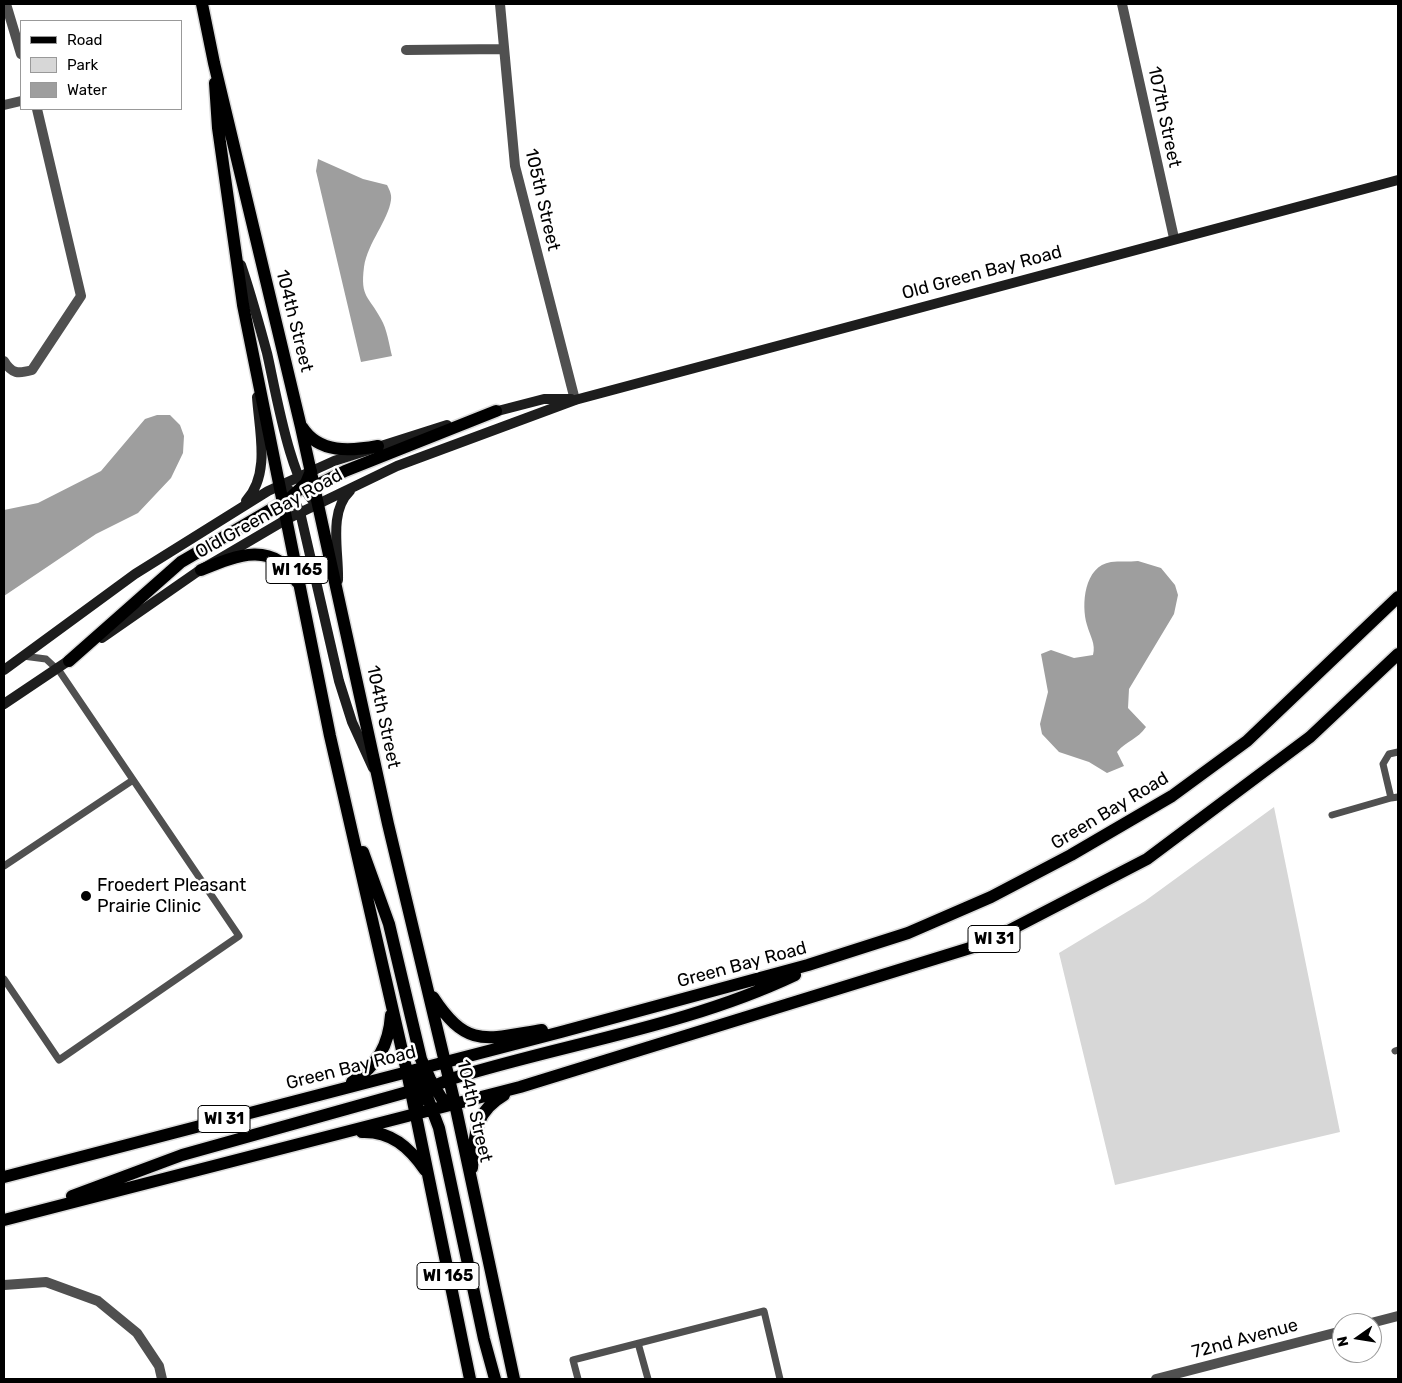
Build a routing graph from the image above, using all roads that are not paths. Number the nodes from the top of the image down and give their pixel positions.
1 (6, 4) edge
2 (202, 4) edge
3 (500, 4) edge
4 (1122, 4) edge
5 (406, 50) dead end
6 (504, 50) junction
7 (20, 51) edge
8 (214, 63) junction
9 (20, 101) edge
10 (4, 104) edge
11 (38, 110) edge
12 (1398, 180) edge
13 (1174, 238) junction
14 (235, 244) junction
15 (254, 358) junction
16 (4, 361) edge
17 (575, 400) junction
18 (496, 412) junction
19 (301, 427) junction
20 (378, 446) junction
21 (311, 470) junction
22 (357, 484) junction
23 (280, 485) junction
24 (305, 485) junction
25 (290, 499) junction
26 (318, 504) junction
27 (240, 508) junction
28 (300, 512) junction
29 (287, 519) junction
30 (200, 570) junction
31 (301, 590) junction
32 (337, 591) junction
33 (1398, 597) edge
34 (1398, 654) edge
35 (23, 656) junction
36 (68, 661) junction
37 (57, 668) junction
38 (4, 670) edge
39 (4, 704) edge
40 (1398, 752) edge
41 (133, 780) junction
42 (379, 780) junction
43 (1395, 797) edge
44 (348, 814) junction
45 (1332, 815) dead end
46 (4, 866) edge
47 (829, 959) junction
48 (4, 979) edge
49 (428, 989) junction
50 (392, 1005) junction
51 (561, 1032) junction
52 (445, 1064) junction
53 (425, 1068) junction
54 (407, 1072) junction
55 (449, 1080) junction
56 (429, 1086) junction
57 (520, 1087) junction
58 (343, 1088) junction
59 (411, 1092) junction
60 (455, 1104) junction
61 (434, 1109) junction
62 (415, 1114) junction
63 (342, 1133) junction
64 (427, 1173) junction
65 (4, 1177) edge
66 (471, 1180) junction
67 (40, 1211) junction
68 (4, 1220) edge
69 (4, 1285) edge
70 (1398, 1316) edge
71 (1382, 1320) edge
72 (1332, 1334) edge
73 (638, 1343) junction
74 (162, 1379) edge
75 (470, 1379) edge
76 (495, 1379) edge
77 (514, 1379) edge
78 (578, 1379) edge
79 (648, 1379) edge
80 (780, 1379) edge
81 (1156, 1379) edge

1 - 7 street
2 - 8 main road, 104th Street / WI 165
3 - 6 street, 105th Street
4 - 13 street, 107th Street
5 - 6 street
6 - 17 street, 105th Street
8 - 14 main road, 104th Street / WI 165
8 - 19 main road, 104th Street / WI 165
9 - 10 street
11 - 16 street
12 - 13 street, Old Green Bay Road
13 - 17 street, Old Green Bay Road
14 - 15 main road, 104th Street / WI 165
14 - 24 street
15 - 23 main road, 104th Street / WI 165
15 - 27 street
17 - 18 street, Old Green Bay Road
17 - 22 street, Old Green Bay Road
18 - 20 street, Old Green Bay Road
18 - 24 main road
19 - 20 main road
19 - 21 main road, 104th Street / WI 165
20 - 21 street, Old Green Bay Road
21 - 24 main road, 104th Street / WI 165
22 - 26 street, Old Green Bay Road
22 - 32 street
23 - 24 street, Old Green Bay Road
23 - 25 main road, 104th Street / WI 165
23 - 27 street, Old Green Bay Road
24 - 25 main road
24 - 26 main road, 104th Street / WI 165
25 - 28 street
25 - 29 main road, 104th Street / WI 165
25 - 36 main road
26 - 28 street, Old Green Bay Road
26 - 32 main road, 104th Street / WI 165
27 - 35 street, Old Green Bay Road
28 - 29 street, Old Green Bay Road
28 - 42 street
29 - 30 street, Old Green Bay Road
29 - 31 main road, 104th Street / WI 165
30 - 31 main road
30 - 36 street, Old Green Bay Road
31 - 44 main road, 104th Street / WI 165
32 - 42 main road, 104th Street / WI 165
33 - 47 main road, Green Bay Road / WI 31
34 - 57 main road, WI 31
35 - 37 lane
35 - 38 street, Old Green Bay Road
36 - 37 street, Old Green Bay Road
37 - 39 street, Old Green Bay Road
37 - 41 lane
40 - 43 lane
41 - 46 lane
41 - 48 lane
42 - 49 main road, 104th Street / WI 165
43 - 45 lane
44 - 50 main road, 104th Street / WI 165
44 - 53 main road
47 - 51 main road, Green Bay Road / WI 31
47 - 55 main road
49 - 51 main road
49 - 52 main road, 104th Street / WI 165
50 - 54 main road, 104th Street / WI 165
50 - 58 main road
51 - 52 main road, Green Bay Road / WI 31
52 - 53 main road, Green Bay Road / WI 31
52 - 55 main road, 104th Street / WI 165
52 - 56 main road
53 - 54 main road, Green Bay Road / WI 31
53 - 56 main road
54 - 56 main road
54 - 58 main road, Green Bay Road / WI 31
54 - 59 main road, 104th Street / WI 165
55 - 56 main road
55 - 60 main road, 104th Street / WI 165
56 - 59 main road
56 - 60 main road
56 - 61 main road
56 - 62 main road
57 - 60 main road, WI 31
57 - 66 main road
58 - 65 main road, Green Bay Road / WI 31
59 - 62 main road, 104th Street / WI 165
59 - 67 main road
60 - 61 main road, WI 31
60 - 66 main road, 104th Street / WI 165
61 - 62 main road, WI 31
61 - 76 main road
62 - 63 main road, WI 31
62 - 64 main road, 104th Street / WI 165
63 - 64 main road
63 - 67 main road, WI 31
64 - 75 main road, 104th Street / WI 165
66 - 77 main road, 104th Street / WI 165
67 - 68 main road, WI 31
69 - 74 street
70 - 71 street
72 - 81 street, 72nd Avenue
73 - 78 lane
73 - 79 lane
73 - 80 lane

